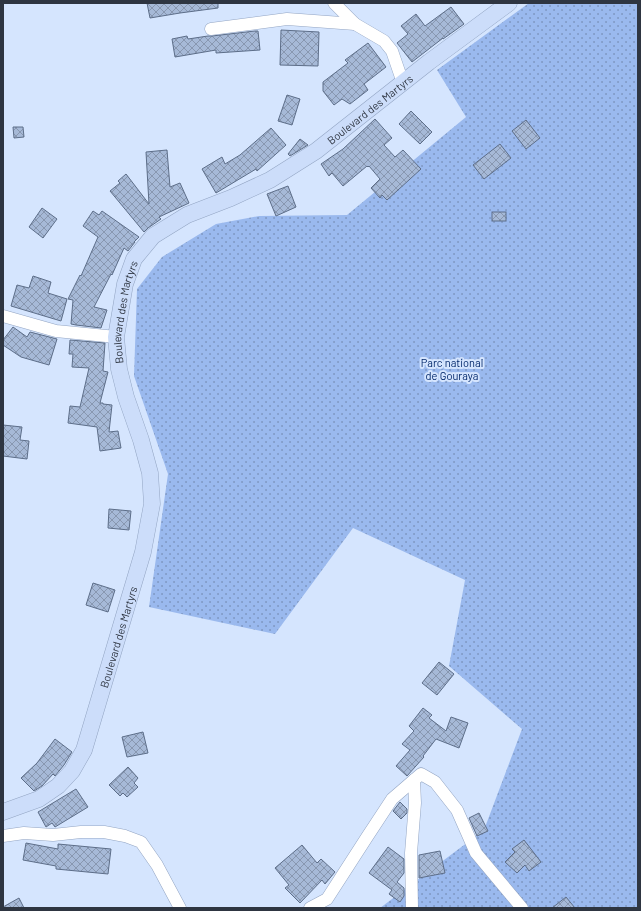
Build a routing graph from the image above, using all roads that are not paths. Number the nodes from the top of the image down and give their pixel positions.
1 (334, 3) edge
2 (509, 3) edge
3 (355, 24) junction
4 (211, 29) dead end
5 (402, 83) junction
6 (3, 316) edge
7 (116, 338) junction
8 (414, 780) junction
9 (3, 812) edge
10 (3, 836) edge
11 (180, 908) edge
12 (310, 908) edge
13 (412, 908) edge
14 (522, 908) edge

1 - 3 street
2 - 5 main road, Boulevard des Martyrs
3 - 4 street
3 - 5 street
5 - 7 main road, Boulevard des Martyrs
6 - 7 street
7 - 9 main road, Boulevard des Martyrs
8 - 12 street
8 - 13 street
8 - 14 street
10 - 11 street

